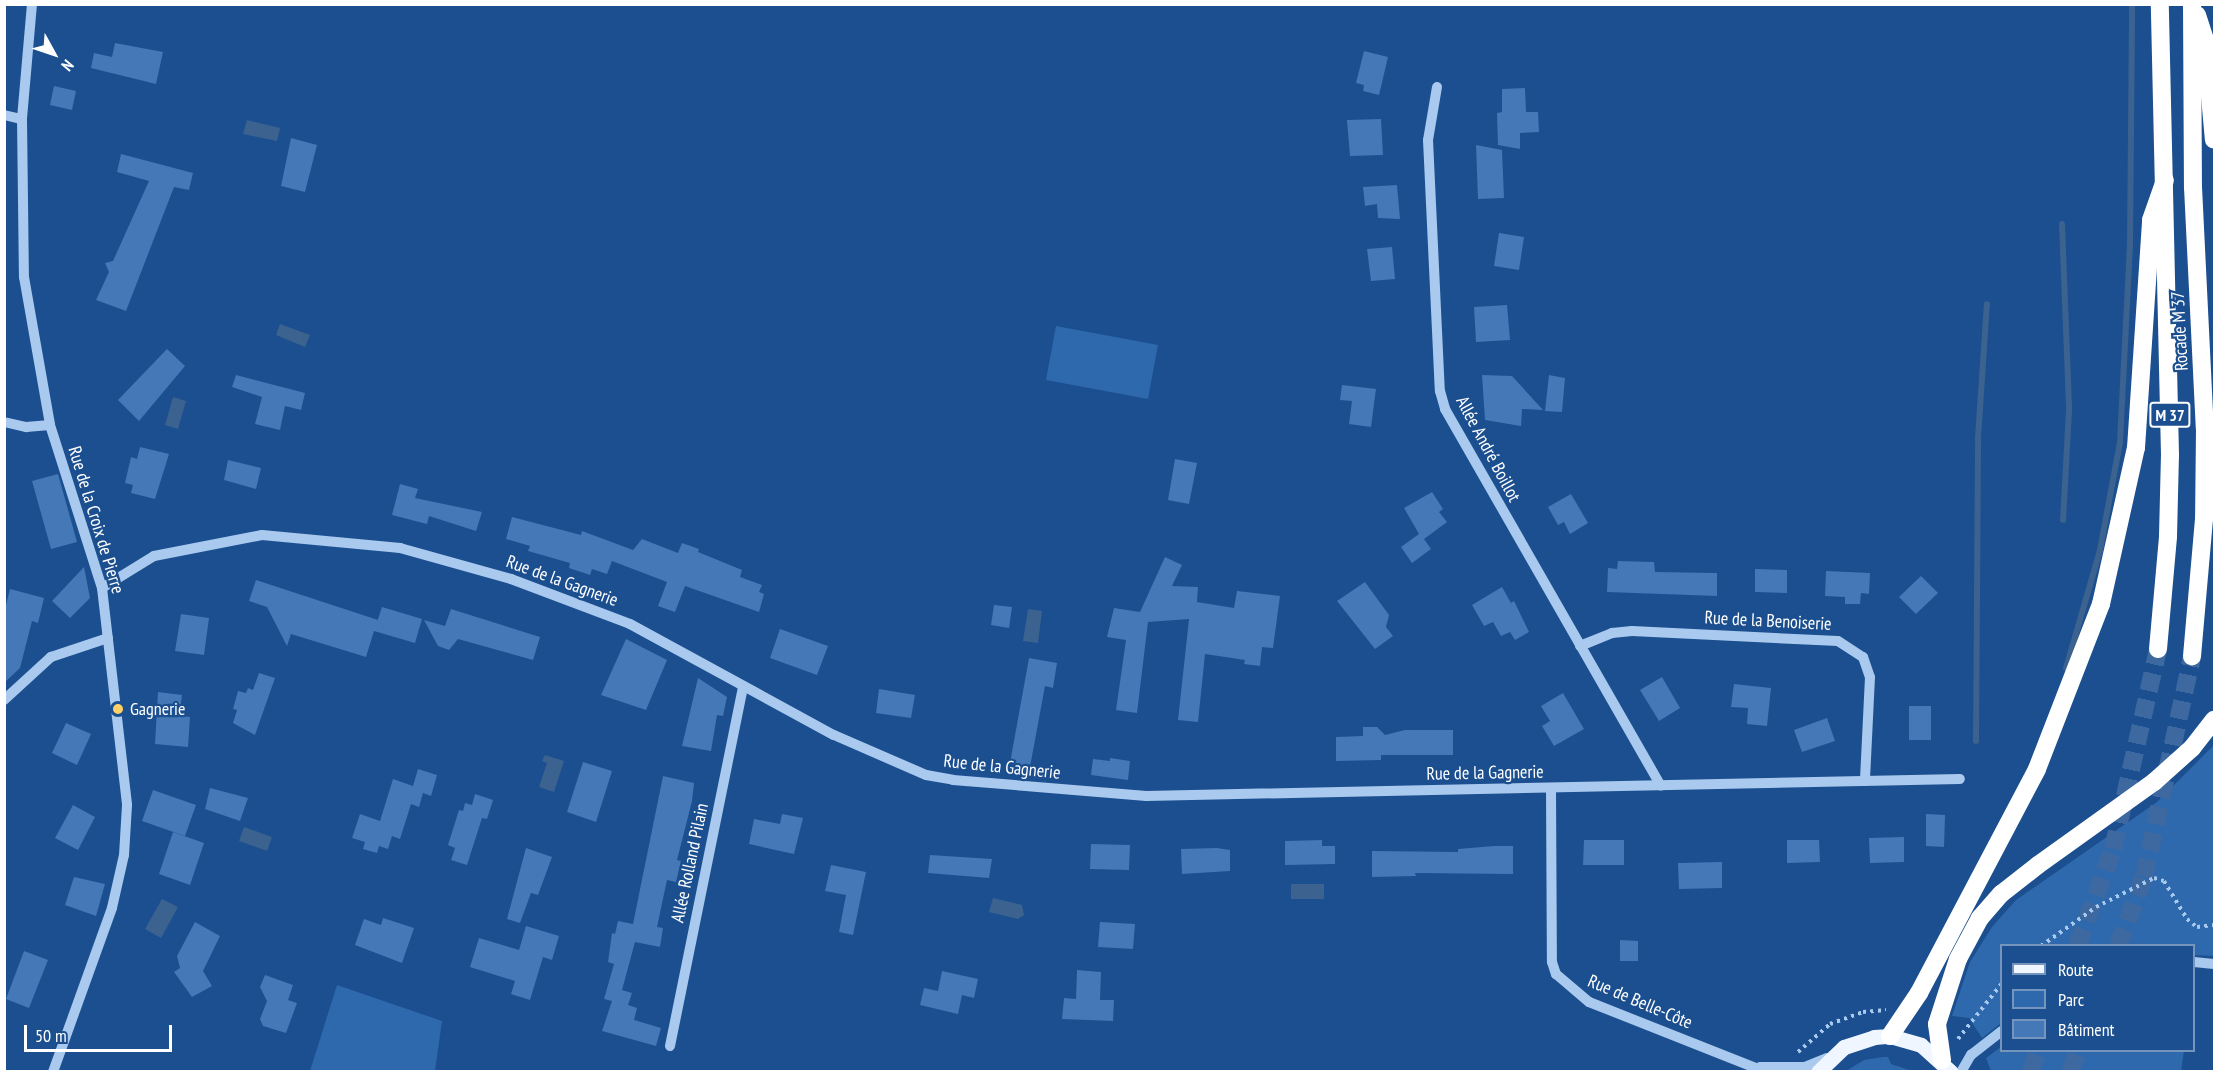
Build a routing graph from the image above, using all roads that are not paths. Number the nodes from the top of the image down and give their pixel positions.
1 (32, 4) edge
2 (2160, 4) edge
3 (2192, 4) edge
4 (1437, 87) dead end
5 (4, 115) edge
6 (22, 119) junction
7 (2214, 140) edge
8 (2165, 180) junction
9 (4, 422) edge
10 (50, 425) junction
11 (102, 588) junction
12 (108, 638) junction
13 (1580, 646) junction
14 (2158, 650) tunnel mouth
15 (2192, 656) tunnel mouth
16 (743, 687) junction
17 (4, 700) edge
18 (2214, 720) edge
19 (1960, 779) dead end
20 (1865, 781) junction
21 (1661, 786) junction
22 (1551, 789) junction
23 (2195, 962) edge
24 (2214, 964) edge
25 (2000, 1032) edge
26 (1890, 1036) junction
27 (670, 1046) dead end
28 (1831, 1056) junction
29 (1947, 1066) edge
30 (1761, 1069) edge
31 (53, 1071) edge
32 (1818, 1071) edge
33 (1961, 1071) edge

1 - 6 street, Rue de la Croix de Pierre
2 - 8 highway, Rocade M 37 / M 37
3 - 7 highway
3 - 15 highway, Rocade M 37 / M 37
4 - 13 street, Allée André Boillot
5 - 6 street
6 - 10 street, Rue de la Croix de Pierre
8 - 14 highway, Rocade M 37 / M 37
8 - 26 highway
9 - 10 street
10 - 11 street, Rue de la Croix de Pierre
11 - 12 street, Rue de la Croix de Pierre
11 - 16 street, Rue de la Gagnerie
12 - 17 street
12 - 31 street, Rue de la Croix de Pierre
13 - 20 street, Rue de la Benoiserie
13 - 21 street, Allée André Boillot
16 - 22 street, Rue de la Gagnerie
16 - 27 street, Allée Rolland Pilain
18 - 29 highway
19 - 20 street, Rue de la Gagnerie
20 - 21 street, Rue de la Gagnerie
21 - 22 street, Rue de la Gagnerie
22 - 30 street, Rue de Belle-Côte
23 - 24 street
25 - 33 street
26 - 28 main road
26 - 29 main road
28 - 30 street, Rue de Belle-Côte
28 - 32 main road

